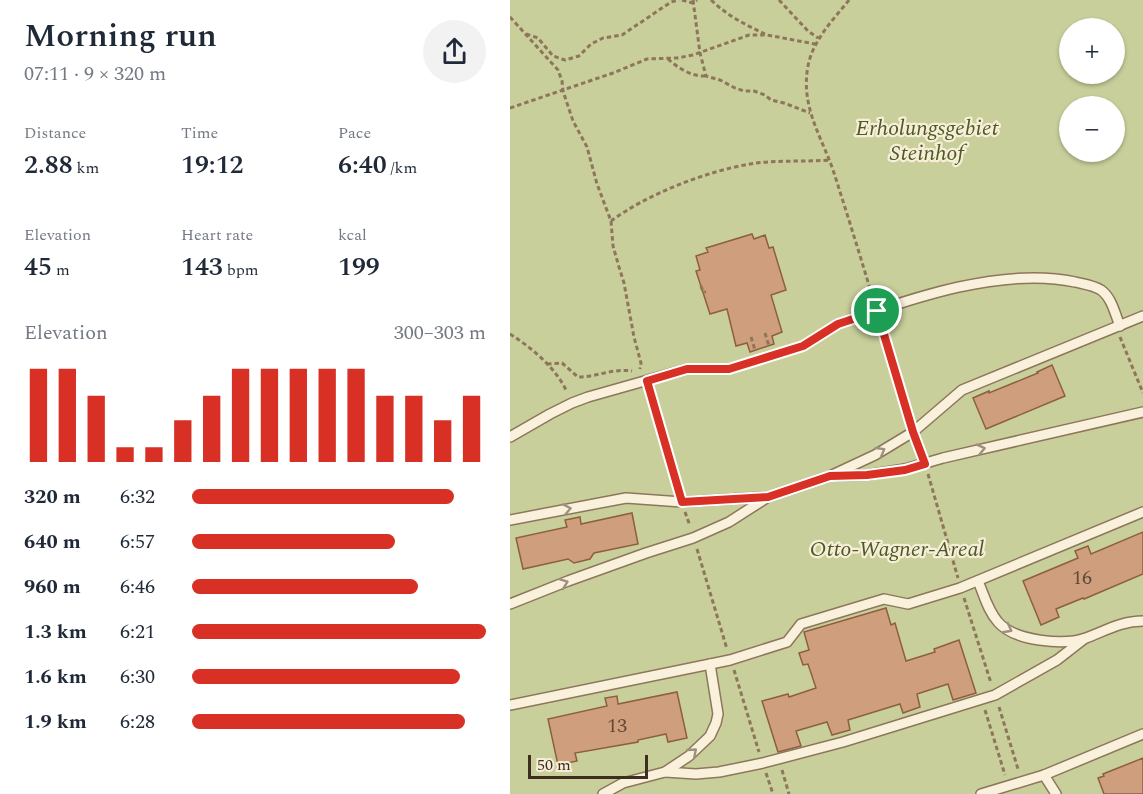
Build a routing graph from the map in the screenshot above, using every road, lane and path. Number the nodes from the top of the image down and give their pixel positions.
1 (681, 0) edge
2 (711, 0) edge
3 (779, 0) edge
4 (849, 0) edge
5 (694, 1) edge
6 (510, 17) edge
7 (525, 33) junction
8 (766, 35) junction
9 (818, 38) junction
10 (815, 44) junction
11 (700, 53) junction
12 (667, 58) junction
13 (706, 76) junction
14 (562, 91) junction
15 (510, 108) edge
16 (810, 113) junction
17 (830, 160) junction
18 (611, 221) junction
19 (701, 286) dead end
20 (705, 292) dead end
21 (876, 307) junction
22 (1143, 316) edge
23 (838, 324) joint
24 (1118, 327) junction
25 (765, 333) dead end
26 (510, 334) edge
27 (751, 338) dead end
28 (769, 346) dead end
29 (755, 350) dead end
30 (547, 364) junction
31 (687, 369) joint
32 (647, 381) junction
33 (1143, 393) edge
34 (572, 403) junction
35 (1143, 412) edge
36 (913, 432) junction
37 (510, 437) edge
38 (925, 464) junction
39 (830, 476) junction
40 (768, 497) junction
41 (682, 502) junction
42 (1143, 512) edge
43 (510, 520) edge
44 (978, 581) junction
45 (960, 588) junction
46 (510, 604) edge
47 (1143, 621) edge
48 (1084, 639) junction
49 (710, 664) junction
50 (995, 695) junction
51 (982, 699) junction
52 (510, 705) edge
53 (1143, 734) edge
54 (778, 759) junction
55 (665, 772) junction
56 (1044, 775) junction
57 (1022, 781) junction
58 (1008, 786) junction
59 (603, 794) edge
60 (789, 794) edge
61 (981, 794) edge
62 (1056, 794) edge

1 - 5 path
1 - 7 path
2 - 8 path
3 - 9 path
4 - 9 path
5 - 11 path
6 - 7 path
7 - 14 path
8 - 10 path
8 - 11 path
9 - 10 path
10 - 16 path
11 - 12 path
11 - 13 path
12 - 13 path
12 - 14 path
13 - 16 path
14 - 15 path
14 - 18 path
16 - 17 path
17 - 18 path
17 - 21 path
18 - 30 path
19 - 20 path
21 - 23 lane
21 - 24 lane
21 - 36 path
22 - 24 lane
23 - 31 path
24 - 33 path
24 - 36 lane
25 - 28 path
26 - 30 path
27 - 29 path
30 - 34 path
31 - 32 lane
32 - 34 lane
32 - 41 path
34 - 37 lane
38 -> 35 lane
39 -> 36 lane
38 - 39 lane
38 - 45 path
39 - 40 lane
40 - 41 lane
46 -> 40 lane
43 -> 41 lane
42 - 44 lane
44 - 45 lane
44 -> 48 lane
45 - 49 lane
45 - 50 path
47 - 48 lane
48 - 50 lane
49 - 52 lane
55 -> 49 lane
50 - 51 lane
50 - 57 path
51 - 54 lane
51 - 58 path
53 - 56 lane
54 - 55 lane
54 - 60 path
55 - 59 lane
56 - 57 lane
56 - 62 lane
57 - 58 lane
58 - 61 lane

